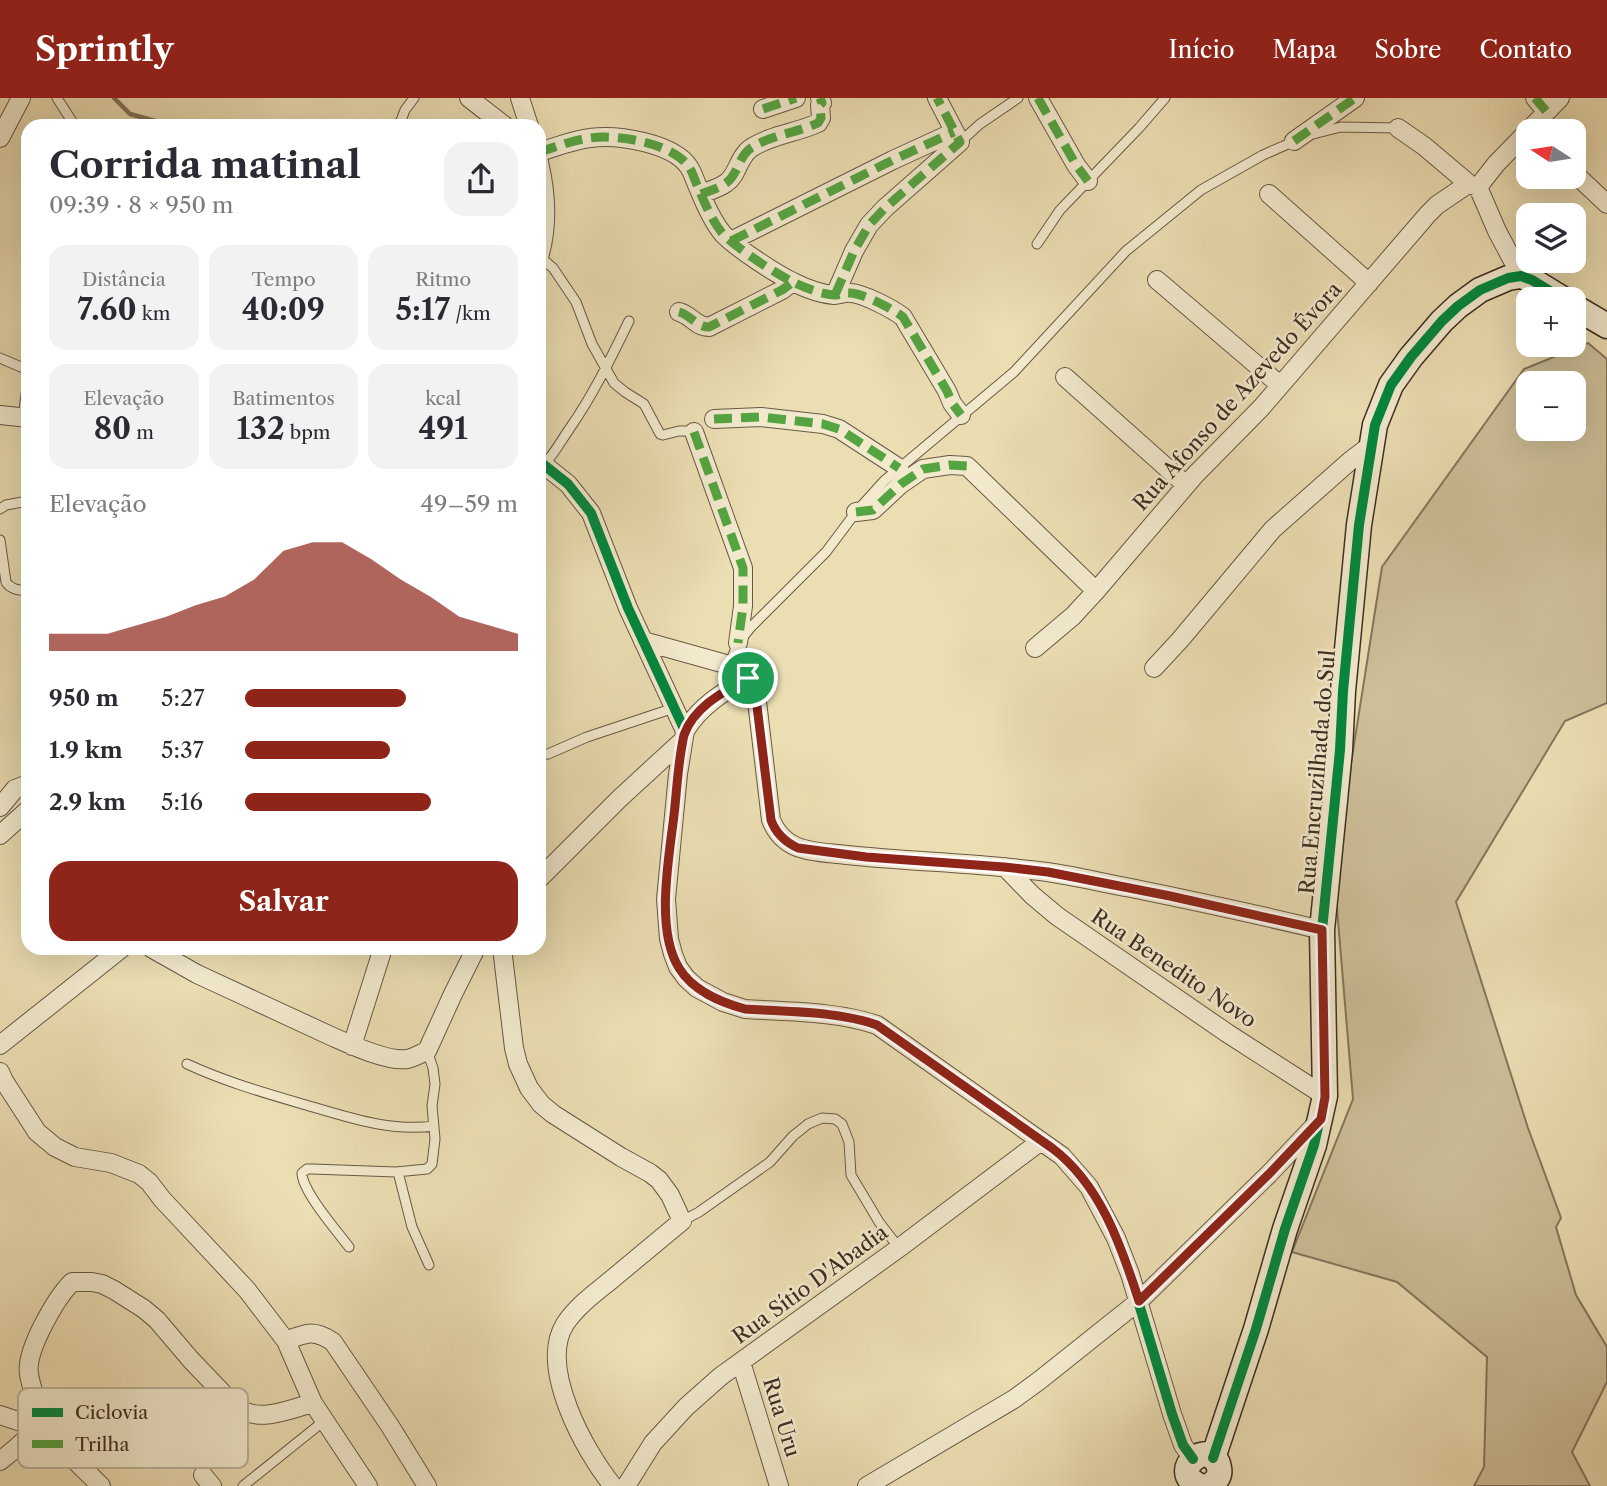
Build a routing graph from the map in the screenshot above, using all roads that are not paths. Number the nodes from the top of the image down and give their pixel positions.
1 (21, 98) edge
2 (57, 98) edge
3 (404, 98) edge
4 (414, 98) edge
5 (469, 98) edge
6 (520, 98) edge
7 (796, 98) edge
8 (820, 98) edge
9 (937, 98) edge
10 (1018, 98) edge
11 (1038, 98) edge
12 (1166, 98) edge
13 (1355, 98) edge
14 (1560, 98) edge
15 (1541, 105) edge
16 (763, 109) dead end
17 (70, 119) edge
18 (402, 119) edge
19 (496, 119) edge
20 (527, 119) edge
21 (1398, 128) joint
22 (957, 137) junction
23 (0, 138) edge
24 (1294, 141) junction
25 (1516, 143) edge
26 (546, 150) edge
27 (1088, 181) junction
28 (1586, 184) edge
29 (1473, 186) junction
30 (701, 194) junction
31 (1269, 194) dead end
32 (1607, 204) edge
33 (731, 241) junction
34 (1037, 244) dead end
35 (546, 262) edge
36 (1521, 276) junction
37 (1157, 280) dead end
38 (793, 282) junction
39 (1369, 283) junction
40 (1543, 287) edge
41 (835, 295) junction
42 (679, 312) dead end
43 (1586, 314) edge
44 (629, 321) dead end
45 (1607, 326) edge
46 (0, 358) edge
47 (21, 367) edge
48 (606, 368) junction
49 (1065, 377) dead end
50 (1280, 385) junction
51 (0, 415) edge
52 (961, 415) junction
53 (21, 417) edge
54 (714, 419) dead end
55 (694, 432) joint
56 (1371, 445) junction
57 (546, 460) edge
58 (546, 466) edge
59 (899, 468) junction
60 (1186, 485) junction
61 (21, 502) edge
62 (0, 509) edge
63 (856, 512) junction
64 (0, 540) edge
65 (21, 590) edge
66 (1096, 591) junction
67 (643, 641) junction
68 (738, 643) junction
69 (1035, 648) dead end
70 (729, 665) junction
71 (1153, 668) dead end
72 (748, 678) junction
73 (674, 708) junction
74 (684, 736) junction
75 (546, 754) edge
76 (21, 787) edge
77 (0, 807) edge
78 (21, 816) edge
79 (0, 835) edge
80 (1004, 867) junction
81 (546, 872) edge
82 (1322, 930) junction
83 (113, 955) edge
84 (163, 955) edge
85 (381, 955) edge
86 (472, 955) edge
87 (503, 955) edge
88 (1, 1044) edge
89 (352, 1046) junction
90 (427, 1051) junction
91 (187, 1064) dead end
92 (0, 1072) edge
93 (1323, 1108) junction
94 (434, 1126) junction
95 (1041, 1141) junction
96 (398, 1172) junction
97 (682, 1221) junction
98 (349, 1247) dead end
99 (899, 1248) junction
100 (429, 1265) dead end
101 (1139, 1301) junction
102 (286, 1341) junction
103 (741, 1362) junction
104 (32, 1388) edge
105 (218, 1388) edge
106 (313, 1403) junction
107 (248, 1414) edge
108 (0, 1415) edge
109 (18, 1421) edge
110 (324, 1421) junction
111 (18, 1444) edge
112 (0, 1461) edge
113 (82, 1468) edge
114 (1200, 1476) edge
115 (101, 1486) edge
116 (243, 1486) edge
117 (368, 1486) edge
118 (427, 1486) edge
119 (613, 1486) edge
120 (626, 1486) edge
121 (779, 1486) edge
122 (867, 1486) edge

1 - 23 street
2 - 17 lane
3 - 4 lane
4 - 18 lane
5 - 19 street
6 - 20 street
7 - 16 street
8 - 30 street
9 - 22 street
10 - 22 lane
11 - 27 street
12 - 27 lane
13 - 24 street
14 - 15 street, Rua Afonso de Azevedo Évora
21 - 24 lane
21 - 29 street
22 - 33 street
22 - 41 street
24 - 52 lane
25 - 29 street, Rua Afonso de Azevedo Évora
26 - 30 street
27 - 34 lane
28 - 32 street
29 - 36 street
29 - 39 street, Rua Afonso de Azevedo Évora
30 - 33 street
31 - 39 street
33 - 38 street
35 - 48 lane
36 - 40 street
36 - 56 street, Rua Encruzilhada do Sul
37 - 50 street
38 - 41 street
38 - 42 street
39 - 50 street, Rua Afonso de Azevedo Évora
41 - 52 street
43 - 45 street
44 - 48 lane
46 - 47 lane
48 - 55 lane
48 - 57 lane
49 - 60 street
50 - 60 street, Rua Afonso de Azevedo Évora
51 - 53 street
52 - 59 lane
54 - 59 street
55 - 68 street
56 - 71 street
56 - 82 street, Rua Encruzilhada do Sul
58 - 67 street
59 - 63 lane
60 - 66 street, Rua Afonso de Azevedo Évora
61 - 62 lane
63 - 66 street
63 - 68 lane
64 - 65 lane
66 - 69 street, Rua Afonso de Azevedo Évora
67 - 70 street
67 - 73 street
68 - 70 lane
70 - 72 street
72 - 74 street
72 - 80 street
73 - 74 street
73 - 75 lane
74 - 81 street
74 - 95 street
76 - 77 street
78 - 79 street
80 - 82 street
80 - 93 street, Rua Benedito Novo
82 - 93 street, Rua Encruzilhada do Sul
83 - 88 street
84 - 89 street
85 - 89 street
86 - 90 street
87 - 97 street
89 - 90 street
90 - 94 lane
91 - 94 lane
92 - 102 street
93 - 101 street
93 - 114 street, Rua Encruzilhada do Sul
94 - 96 lane
95 - 99 street, Rua Sítio D'Abadia
95 - 101 street
96 - 98 lane
96 - 100 lane
97 - 99 lane
97 - 119 street
99 - 103 street, Rua Sítio D'Abadia
101 - 114 street
101 - 122 street
102 - 106 street
102 - 118 street
103 - 120 street, Rua Sítio D'Abadia
103 - 121 street, Rua Uru
104 - 105 street
106 - 107 street
106 - 110 street
108 - 109 street
110 - 116 lane
110 - 117 street
111 - 112 street
113 - 115 street

